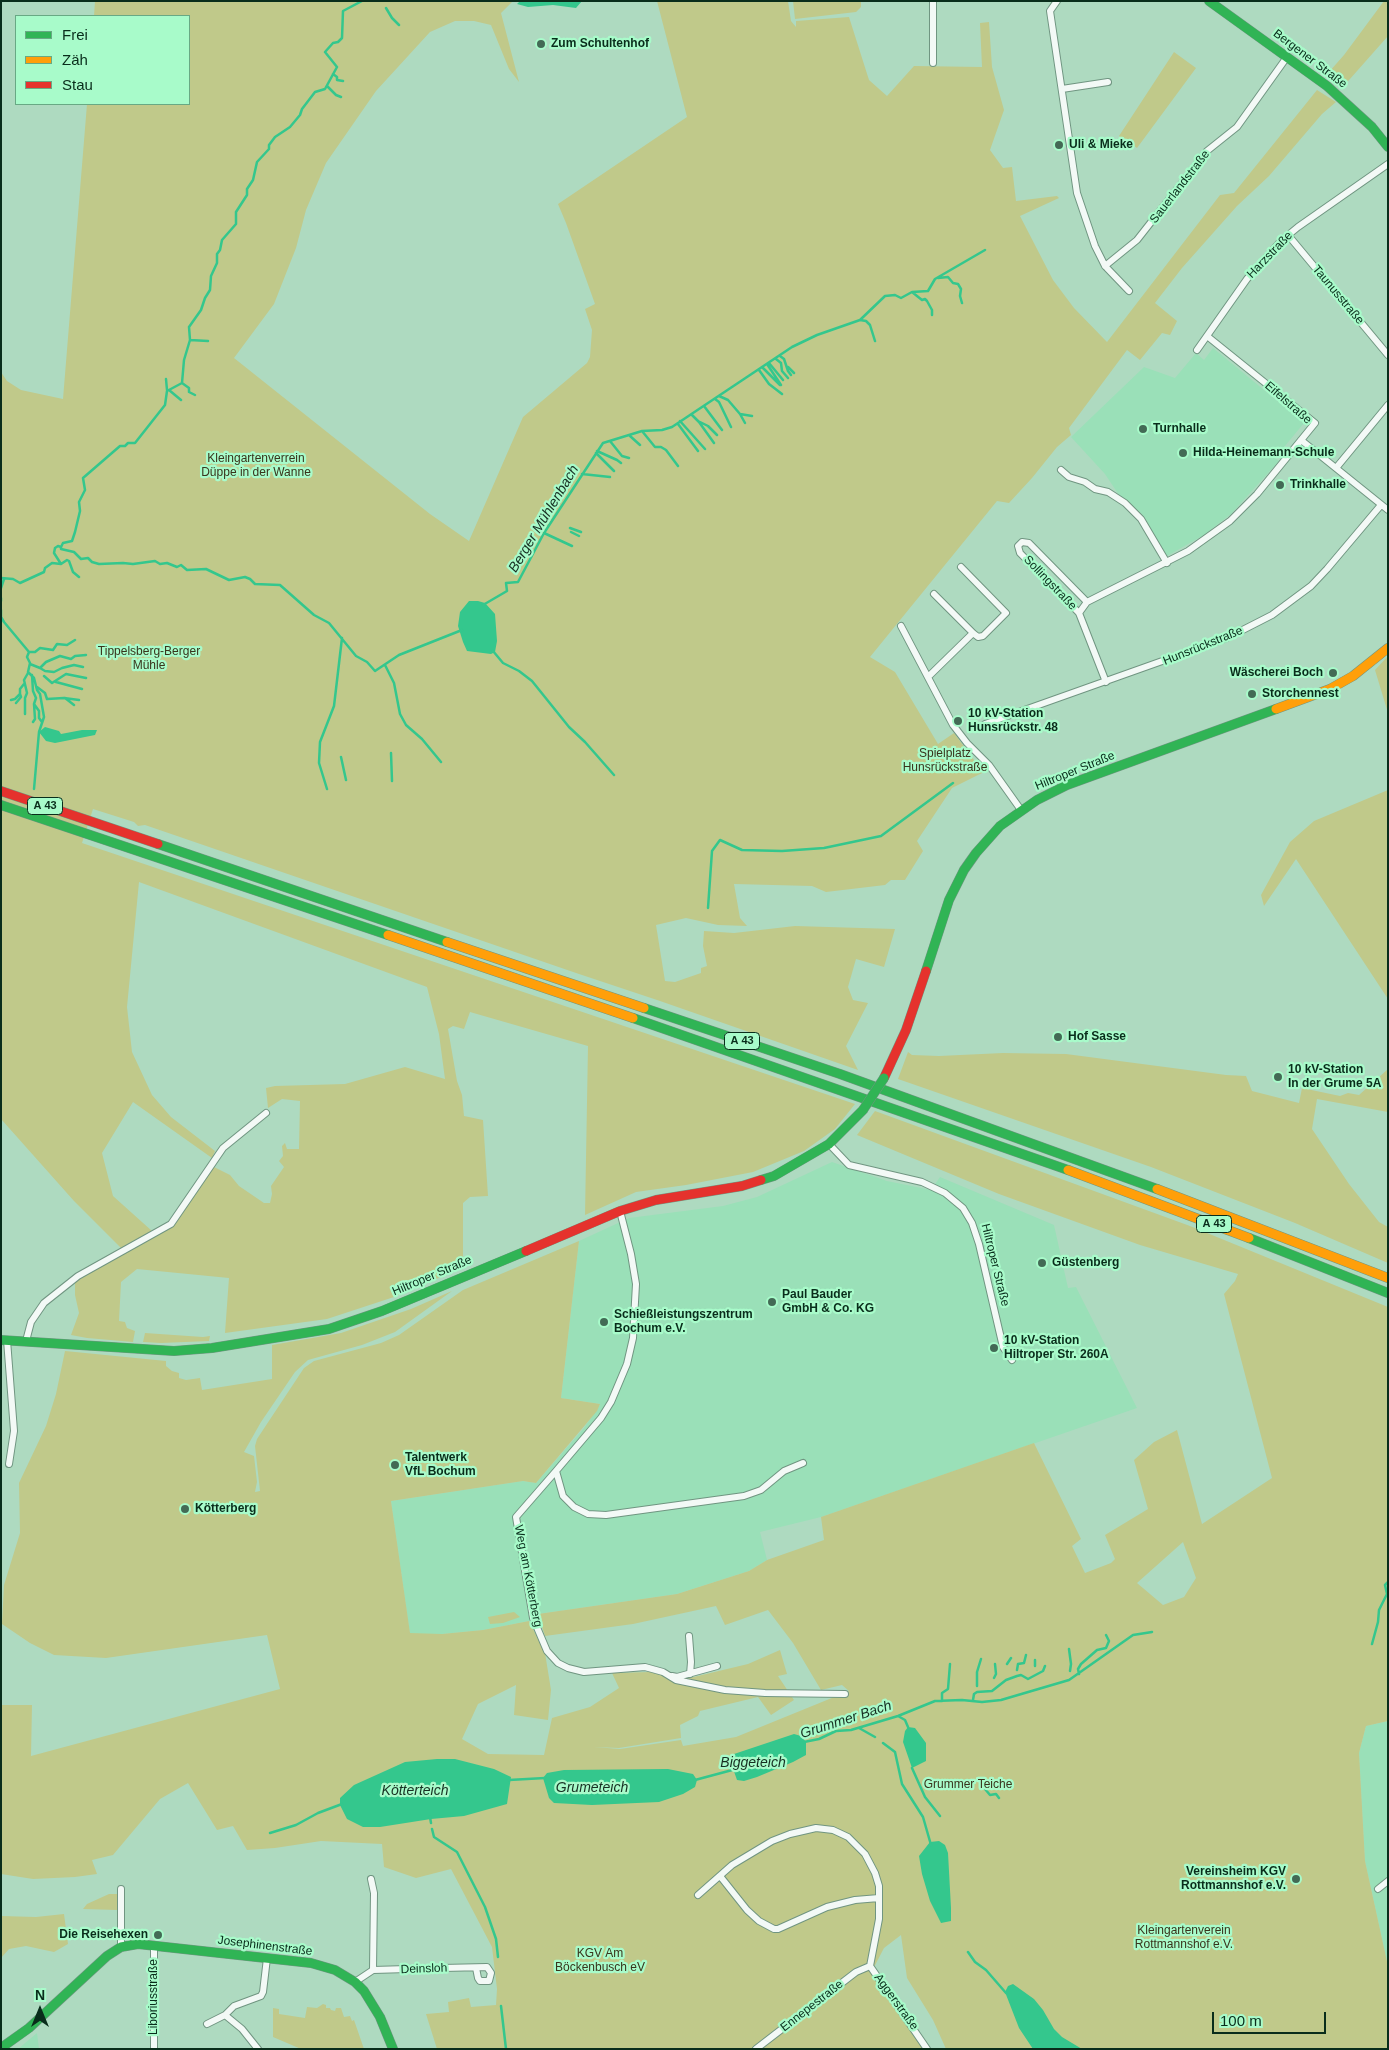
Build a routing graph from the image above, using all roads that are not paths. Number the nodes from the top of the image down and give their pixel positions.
1 (933, 1) edge
2 (1057, 1) edge
3 (1209, 1) edge
4 (1287, 57) junction
5 (933, 63) dead end
6 (1108, 82) dead end
7 (1062, 89) junction
8 (1388, 147) edge
9 (1388, 164) edge
10 (1288, 235) junction
11 (1105, 266) junction
12 (1129, 291) dead end
13 (1207, 336) junction
14 (1197, 350) dead end
15 (1388, 356) edge
16 (1388, 405) edge
17 (1301, 440) junction
18 (1336, 468) junction
19 (1061, 470) dead end
20 (1381, 505) junction
21 (1388, 510) edge
22 (1167, 563) junction
23 (961, 567) dead end
24 (934, 594) dead end
25 (1087, 602) junction
26 (1079, 613) junction
27 (901, 626) dead end
28 (973, 633) junction
29 (1388, 648) edge
30 (928, 677) junction
31 (1106, 682) junction
32 (985, 724) dead end
33 (1, 791) edge
34 (1, 805) edge
35 (1021, 810) junction
36 (266, 1113) dead end
37 (829, 1144) junction
38 (620, 1211) junction
39 (1388, 1278) edge
40 (1388, 1294) edge
41 (4, 1340) edge
42 (26, 1341) junction
43 (1012, 1360) dead end
44 (803, 1463) dead end
45 (9, 1464) dead end
46 (556, 1471) junction
47 (689, 1636) dead end
48 (717, 1666) dead end
49 (690, 1674) junction
50 (671, 1676) junction
51 (845, 1694) dead end
52 (720, 1876) junction
53 (371, 1879) dead end
54 (1388, 1882) edge
55 (121, 1889) dead end
56 (1378, 1889) dead end
57 (698, 1895) dead end
58 (879, 1898) junction
59 (154, 1945) junction
60 (121, 1947) junction
61 (268, 1958) junction
62 (870, 1966) junction
63 (476, 1968) dead end
64 (373, 1970) junction
65 (355, 1982) junction
66 (225, 2015) junction
67 (207, 2024) dead end
68 (1, 2048) edge
69 (154, 2049) edge
70 (258, 2049) edge
71 (393, 2049) edge
72 (756, 2049) edge
73 (927, 2049) edge

1 - 5 street
2 - 7 street
3 - 4 main road, Bergener Straße
4 - 8 main road, Bergener Straße
4 - 11 street, Sauerlandstraße
6 - 7 street
7 - 11 street
9 - 10 street, Harzstraße
10 - 13 street, Harzstraße
10 - 15 street, Taunusstraße
11 - 12 street
13 - 14 street, Harzstraße
13 - 17 street, Eifelstraße
16 - 18 street
17 - 18 street, Eifelstraße
17 - 22 street
18 - 20 street, Eifelstraße
19 - 22 street
20 - 21 street, Eifelstraße
20 - 31 street, Hunsrückstraße
22 - 25 street
23 - 28 street
24 - 28 street
25 - 26 street
25 - 26 street, Sollingstraße
26 - 31 street, Sollingstraße
27 - 30 street
28 - 30 street
29 - 35 main road, Hiltroper Straße
30 - 35 street
31 - 32 street, Hunsrückstraße
33 - 39 main road, A 43
34 - 40 main road, A 43
35 - 37 main road, Hiltroper Straße, bridge
36 - 42 street
37 - 38 main road, Hiltroper Straße
37 - 43 street, Hiltroper Straße
38 - 42 main road, Hiltroper Straße
38 - 46 street, Weg am Kötterberg
41 - 42 main road, Hiltroper Straße
41 - 45 street, Hiltroper Straße
44 - 46 street
46 - 50 street, Weg am Kötterberg
47 - 49 street
48 - 49 street, Weg am Kötterberg
49 - 50 street, Weg am Kötterberg
50 - 51 street, Weg am Kötterberg
52 - 57 street, Aggerstraße
52 - 58 street
52 - 58 street, Aggerstraße
53 - 64 street
54 - 56 street
55 - 60 street
58 - 62 street, Aggerstraße
59 - 60 main road, Josephinenstraße
59 - 61 main road, Josephinenstraße
59 - 69 street, Liboriusstraße
60 - 68 main road
61 - 65 main road, Josephinenstraße
61 - 66 street
62 - 72 street, Ennepestraße
62 - 73 street, Aggerstraße
63 - 64 street, Deinsloh
64 - 65 street
65 - 71 main road, Josephinenstraße
66 - 67 street
66 - 70 street

